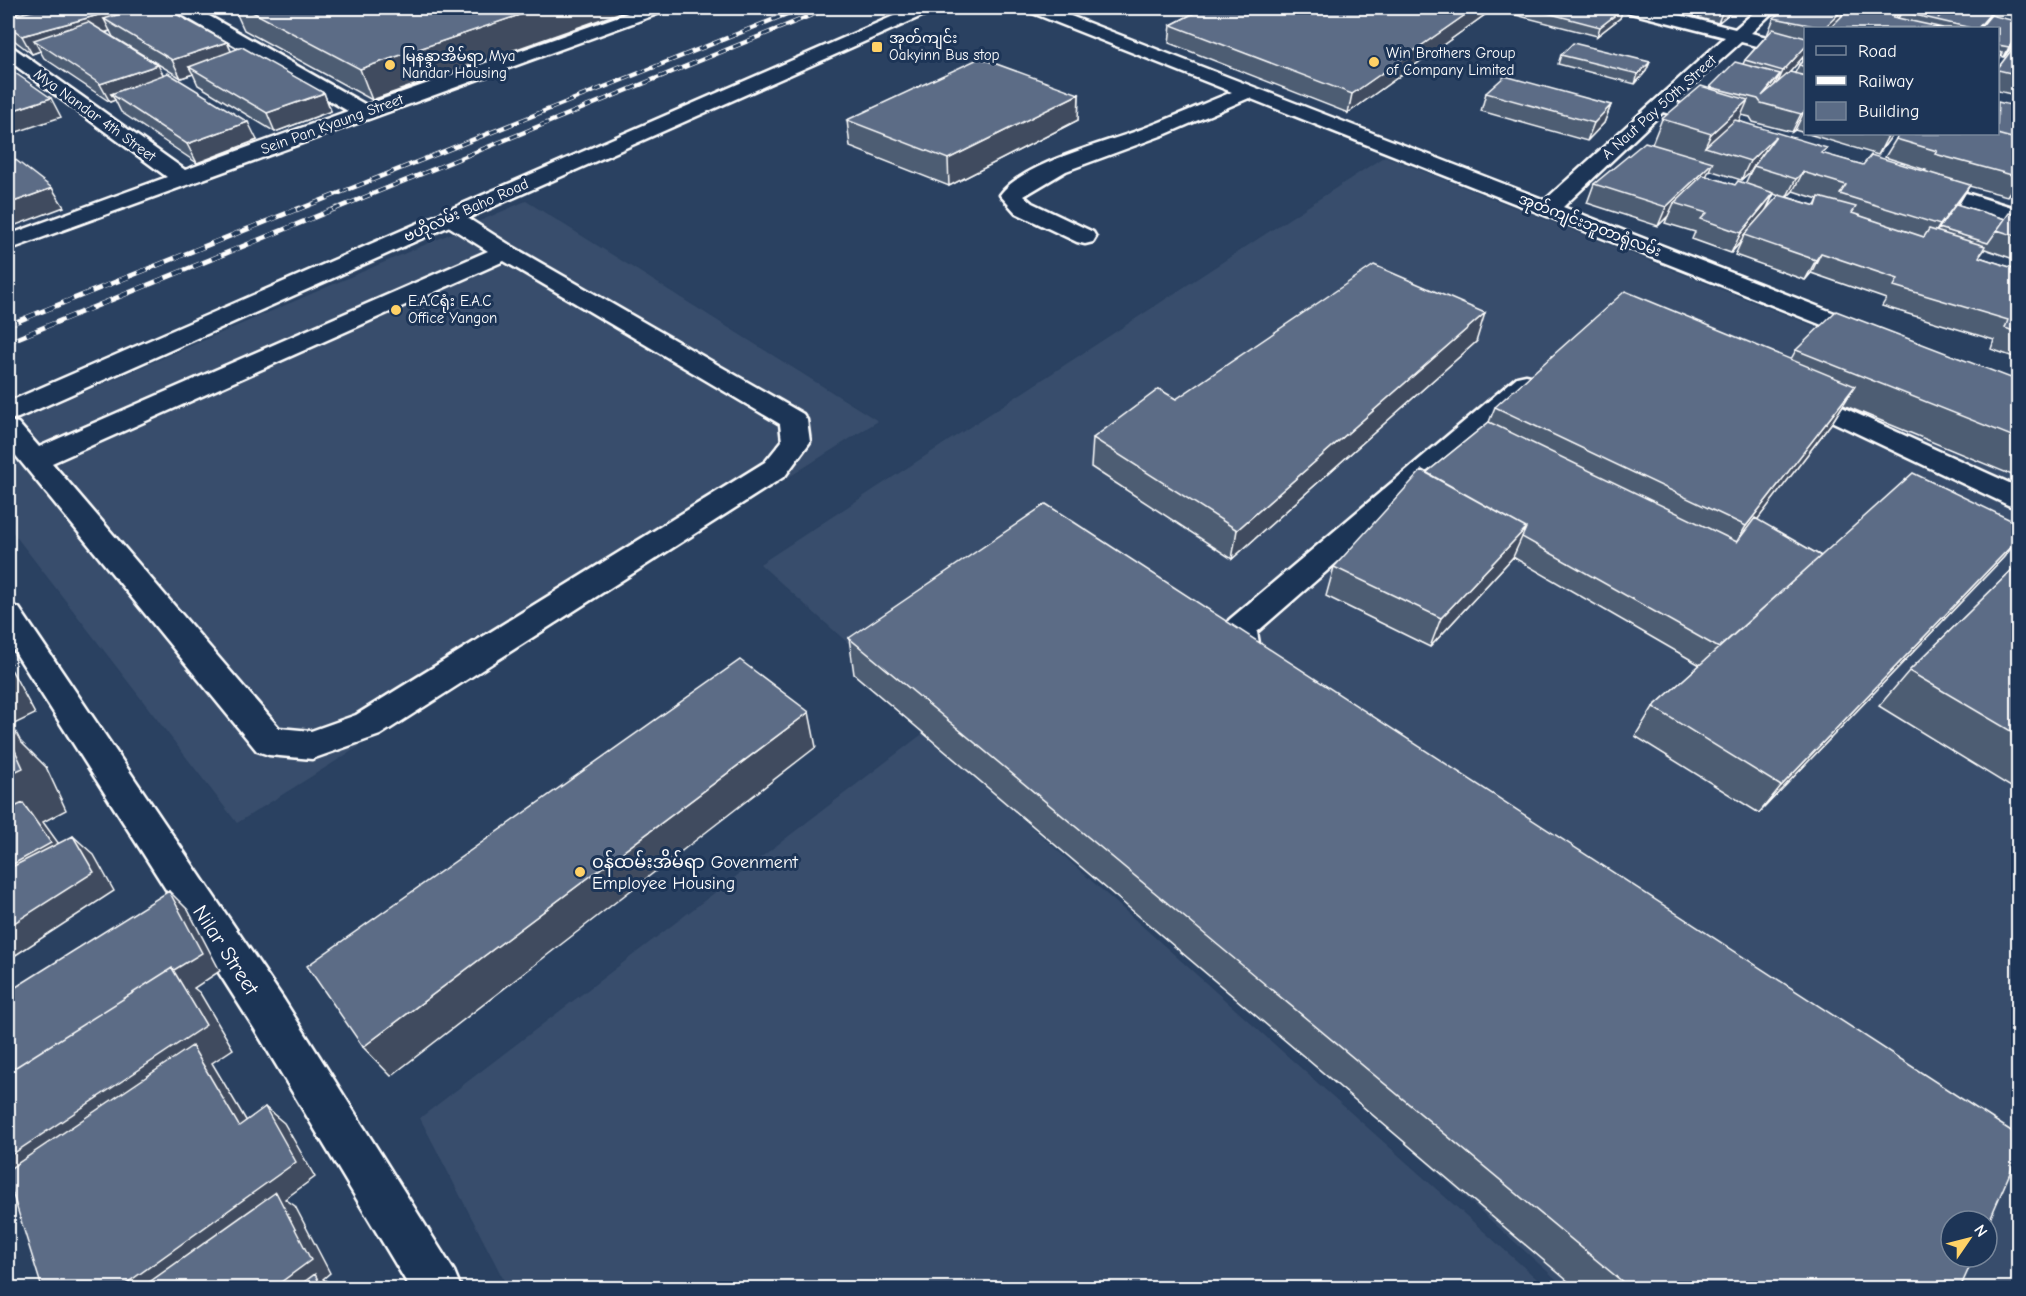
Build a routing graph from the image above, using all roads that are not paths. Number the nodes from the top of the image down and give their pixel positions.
1 (183, 8) edge
2 (657, 8) edge
3 (925, 8) edge
4 (1036, 8) edge
5 (1633, 8) edge
6 (1769, 8) edge
7 (244, 24) dead end
8 (223, 31) junction
9 (1740, 35) junction
10 (501, 46) edge
11 (1183, 48) edge
12 (1804, 51) edge
13 (8, 52) edge
14 (522, 55) junction
15 (1161, 57) junction
16 (1248, 92) junction
17 (1660, 105) junction
18 (364, 112) junction
19 (1738, 129) edge
20 (182, 178) junction
21 (1895, 178) edge
22 (1549, 208) junction
23 (450, 216) junction
24 (2019, 216) edge
25 (1085, 237) dead end
26 (8, 243) edge
27 (505, 252) junction
28 (1887, 342) edge
29 (1545, 367) edge
30 (1776, 384) edge
31 (8, 412) edge
32 (8, 429) edge
33 (34, 460) junction
34 (2019, 498) edge
35 (8, 616) edge
36 (1294, 688) edge
37 (437, 1288) edge

1 - 8 street
2 - 14 street, Sein Pan Kyaung Street
3 - 23 street, ဗဟိုလမ်း Baho Road
4 - 15 street, အုတ်ကျင်းဘူတာရုံလမ်း
5 - 9 street
6 - 9 street, A Naut Pay 50th Street
7 - 8 street
8 - 18 street
9 - 12 street
9 - 17 street, A Naut Pay 50th Street
10 - 14 street
11 - 15 street
13 - 20 street, Mya Nandar 4th Street
14 - 18 street, Sein Pan Kyaung Street
15 - 16 street, အုတ်ကျင်းဘူတာရုံလမ်း
16 - 22 street, အုတ်ကျင်းဘူတာရုံလမ်း
16 - 25 street
17 - 19 street
17 - 22 street, A Naut Pay 50th Street
18 - 20 street, Sein Pan Kyaung Street
20 - 26 street, Sein Pan Kyaung Street
21 - 24 street
22 - 28 street, အုတ်ကျင်းဘူတာရုံလမ်း
23 - 27 street
23 - 31 street, ဗဟိုလမ်း Baho Road
27 - 33 street
27 - 33 street
29 - 36 street
30 - 34 street
32 - 33 street
35 - 37 street, Nilar Street

